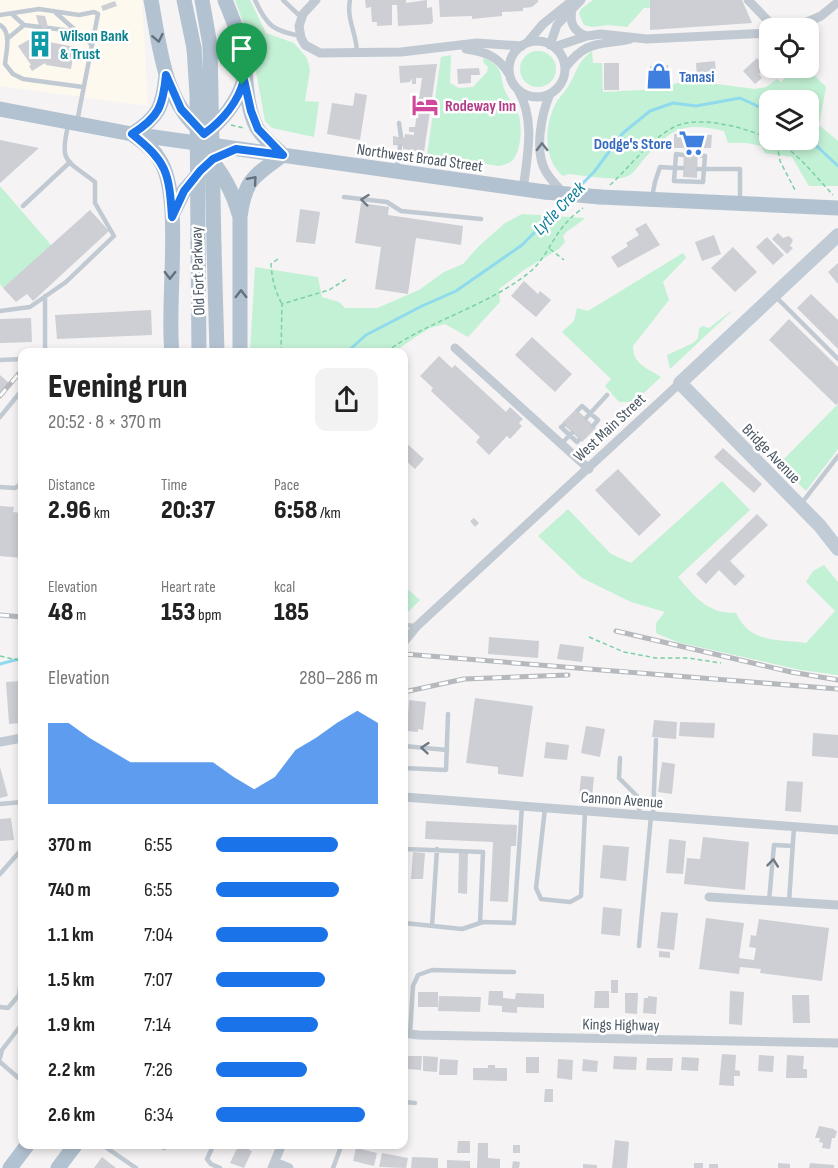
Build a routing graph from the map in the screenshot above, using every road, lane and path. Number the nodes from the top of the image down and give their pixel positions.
1 (151, 0) edge
2 (184, 0) edge
3 (202, 0) edge
4 (225, 0) edge
5 (255, 0) edge
6 (283, 0) edge
7 (316, 0) edge
8 (350, 0) edge
9 (581, 0) edge
10 (748, 0) edge
11 (838, 2) edge
12 (573, 5) edge
13 (56, 12) junction
14 (12, 14) junction
15 (0, 15) edge
16 (301, 17) junction
17 (765, 18) edge
18 (816, 18) edge
19 (0, 25) edge
20 (24, 25) junction
21 (40, 27) dead end
22 (49, 28) dead end
23 (78, 32) junction
24 (759, 34) edge
25 (586, 36) junction
26 (7, 37) junction
27 (301, 37) junction
28 (635, 38) junction
29 (92, 45) junction
30 (523, 45) junction
31 (552, 46) junction
32 (458, 47) junction
33 (357, 53) junction
34 (565, 68) junction
35 (166, 75) junction
36 (510, 75) junction
37 (244, 80) junction
38 (83, 87) junction
39 (516, 88) junction
40 (550, 94) junction
41 (0, 109) edge
42 (72, 123) junction
43 (399, 123) dead end
44 (227, 124) dead end
45 (251, 130) dead end
46 (132, 134) junction
47 (204, 134) junction
48 (759, 136) edge
49 (401, 138) dead end
50 (186, 140) junction
51 (400, 146) dead end
52 (236, 149) junction
53 (778, 150) edge
54 (790, 150) edge
55 (283, 155) junction
56 (683, 155) dead end
57 (698, 155) dead end
58 (211, 161) junction
59 (70, 162) junction
60 (675, 168) junction
61 (683, 168) dead end
62 (698, 169) dead end
63 (704, 169) junction
64 (396, 170) junction
65 (523, 190) junction
66 (564, 195) junction
67 (598, 196) junction
68 (344, 197) dead end
69 (652, 200) junction
70 (838, 200) edge
71 (740, 204) junction
72 (23, 206) dead end
73 (802, 206) junction
74 (838, 208) edge
75 (172, 217) junction
76 (240, 217) junction
77 (481, 219) dead end
78 (838, 235) edge
79 (549, 249) junction
80 (278, 259) dead end
81 (564, 260) dead end
82 (348, 278) dead end
83 (774, 295) junction
84 (45, 296) junction
85 (282, 304) junction
86 (0, 311) edge
87 (45, 348) edge
88 (172, 348) edge
89 (199, 348) edge
90 (217, 348) edge
91 (240, 348) edge
92 (280, 348) edge
93 (392, 348) edge
94 (455, 348) dead end
95 (838, 358) edge
96 (18, 359) edge
97 (0, 360) edge
98 (680, 383) junction
99 (18, 395) edge
100 (607, 395) dead end
101 (578, 410) dead end
102 (590, 413) junction
103 (0, 417) edge
104 (586, 418) dead end
105 (564, 425) dead end
106 (593, 426) dead end
107 (571, 434) junction
108 (579, 440) dead end
109 (561, 444) junction
110 (838, 456) edge
111 (589, 469) junction
112 (18, 486) edge
113 (0, 487) edge
114 (800, 505) junction
115 (838, 549) edge
116 (408, 625) edge
117 (417, 626) junction
118 (408, 637) edge
119 (589, 638) dead end
120 (0, 656) edge
121 (18, 660) edge
122 (721, 663) dead end
123 (448, 714) dead end
124 (18, 739) edge
125 (656, 740) dead end
126 (0, 742) edge
127 (408, 746) edge
128 (447, 750) junction
129 (620, 758) dead end
130 (408, 768) edge
131 (408, 797) edge
132 (18, 802) edge
133 (0, 804) edge
134 (522, 806) junction
135 (545, 808) junction
136 (585, 811) junction
137 (640, 815) junction
138 (652, 816) junction
139 (794, 827) junction
140 (838, 830) edge
141 (793, 846) junction
142 (408, 849) edge
143 (437, 849) junction
144 (18, 854) edge
145 (0, 874) edge
146 (709, 897) dead end
147 (769, 901) junction
148 (789, 902) junction
149 (838, 905) edge
150 (408, 923) edge
151 (480, 923) junction
152 (432, 926) junction
153 (639, 946) dead end
154 (514, 972) dead end
155 (18, 999) edge
156 (0, 1007) edge
157 (408, 1025) edge
158 (18, 1029) edge
159 (408, 1033) edge
160 (838, 1042) edge
161 (0, 1058) edge
162 (0, 1062) edge
163 (18, 1078) edge
164 (408, 1102) edge
165 (415, 1103) dead end
166 (24, 1149) edge
167 (73, 1149) edge
168 (108, 1149) edge
169 (212, 1149) edge
170 (280, 1149) edge
171 (340, 1149) edge
172 (273, 1165) edge
173 (60, 1167) edge
174 (10, 1168) edge
175 (136, 1168) edge
176 (220, 1168) edge
177 (289, 1168) edge
178 (333, 1168) edge

1 -> 35 main road
2 - 89 main road, Old Fort Parkway, bridge
3 - 90 main road, Old Fort Parkway, bridge
4 - 37 main road
5 - 27 lane
6 - 16 lane
7 - 16 street
8 - 33 lane
9 - 12 street
10 - 17 street
11 - 18 street
12 - 25 street
12 - 30 street
12 - 31 street
13 - 14 lane
13 - 23 lane
13 - 29 lane
14 - 15 lane
14 - 20 lane
16 - 27 street
19 - 26 lane
20 - 21 lane
20 - 26 lane
22 - 23 lane
23 - 29 lane
24 - 28 street
25 - 28 street
25 - 31 street
26 - 38 lane
27 - 33 street
28 - 34 street
29 - 38 lane
30 - 31 street
30 - 32 street
30 - 36 street
31 - 34 street
32 - 33 street
32 - 36 street
34 - 40 street
35 - 46 main road
35 - 47 main road
36 - 39 street
37 - 47 main road
37 - 55 main road
38 - 42 lane
39 - 40 street
39 - 65 street
66 -> 40 street
41 - 42 main road, Northwest Broad Street
42 - 46 main road, Northwest Broad Street
42 - 59 lane
43 - 49 lane
44 - 45 path
46 - 50 main road, Northwest Broad Street
46 - 75 main road
47 - 50 main road
47 - 52 main road
48 - 67 path
50 - 52 main road, Northwest Broad Street
50 - 58 main road
51 - 64 lane
52 - 55 main road, Northwest Broad Street
52 - 58 main road
53 - 73 path
54 - 70 path
55 - 64 main road, Northwest Broad Street
76 -> 55 main road
56 - 60 lane
57 - 63 lane
58 - 75 main road
58 - 76 main road
59 - 72 lane
59 - 84 lane
60 - 61 lane
60 - 63 lane
60 - 69 lane
62 - 63 lane
63 - 71 lane
64 - 65 main road, Northwest Broad Street
65 - 66 main road, Northwest Broad Street, bridge
66 - 67 main road, Northwest Broad Street, bridge
67 - 69 main road, Northwest Broad Street
67 - 79 path
77 -> 68 lane
69 - 71 main road, Northwest Broad Street
71 - 73 main road, Northwest Broad Street
73 - 74 main road, Northwest Broad Street
75 -> 88 main road
91 -> 76 main road
78 - 83 street, West Main Street
79 - 81 path
79 - 93 path
80 - 85 path
82 - 85 path
83 - 95 lane
83 - 98 street, West Main Street
84 - 86 lane
84 - 87 lane
85 - 92 path
94 - 109 street
96 - 97 lane
98 - 111 street, West Main Street
98 - 114 street, Bridge Avenue
99 - 103 lane
100 - 102 lane
101 - 102 lane
102 - 104 lane
102 - 106 lane
105 - 107 lane
107 - 108 lane
107 - 109 lane
109 - 111 street
110 - 114 lane
111 - 117 street, West Main Street
112 - 113 lane
114 - 115 street, Bridge Avenue
116 - 117 lane
117 - 118 street, West Main Street
119 - 122 path
120 - 121 path
123 - 128 lane
124 - 126 street
125 - 138 lane
128 -> 127 lane
128 - 130 lane
129 - 137 lane
131 - 134 street, Cannon Avenue
132 - 133 lane
134 - 135 street, Cannon Avenue
134 - 151 lane
135 - 136 street, Cannon Avenue
135 - 136 lane
136 - 137 street, Cannon Avenue
137 - 138 street, Cannon Avenue
138 - 139 street, Cannon Avenue
138 - 153 lane
139 - 140 street, Cannon Avenue
139 - 141 lane
147 -> 141 lane
141 - 148 lane
142 - 143 lane
143 - 151 lane
143 - 152 lane
144 - 145 lane
146 - 147 street
147 - 148 street
148 - 149 street
150 - 152 lane
151 - 152 lane
154 - 157 lane
155 - 156 lane
158 - 161 lane
159 - 160 street, Kings Highway
162 - 163 lane
164 - 165 lane
166 - 174 main road
167 - 173 main road
168 - 175 lane
169 - 176 lane
170 - 172 street
171 - 178 lane
172 - 177 street

